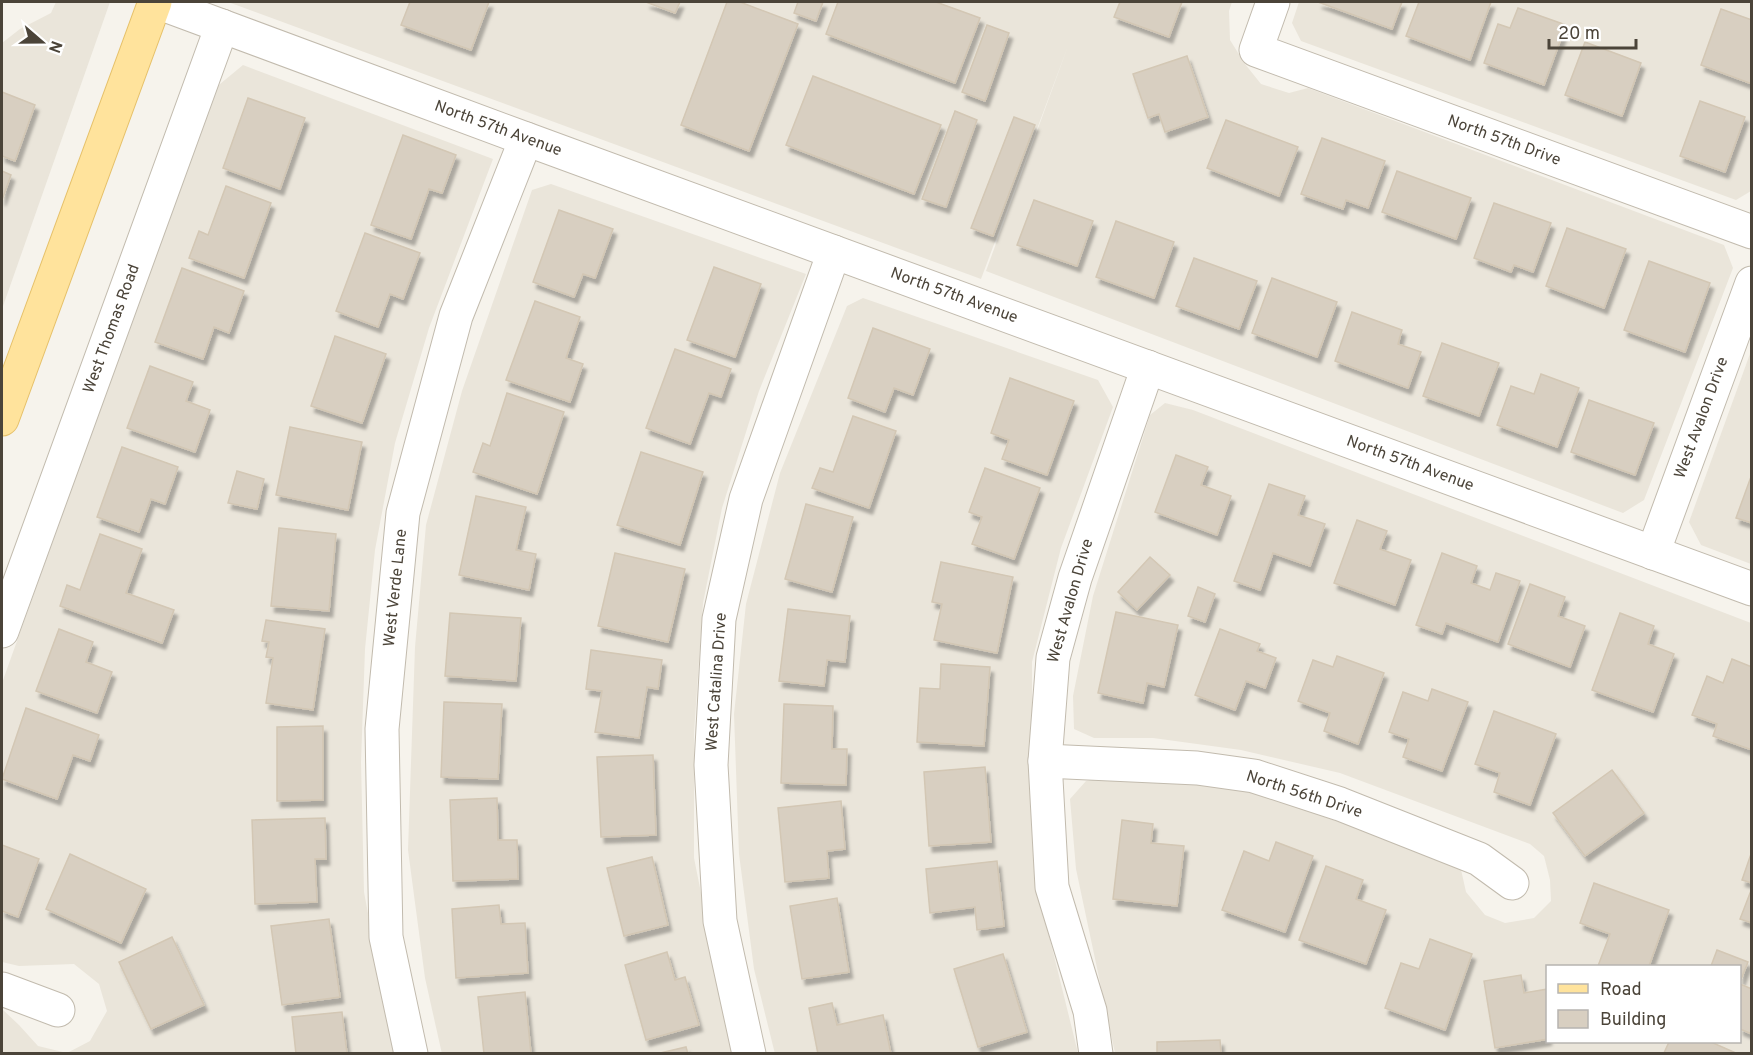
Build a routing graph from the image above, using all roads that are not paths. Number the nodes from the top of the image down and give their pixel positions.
1 (156, 2) edge
2 (1274, 2) edge
3 (222, 26) junction
4 (526, 139) junction
5 (1752, 232) edge
6 (834, 252) junction
7 (1752, 283) edge
8 (1148, 367) junction
9 (2, 417) edge
10 (1653, 553) junction
11 (1752, 589) edge
12 (2, 631) edge
13 (1045, 761) junction
14 (1512, 883) dead end
15 (2, 988) edge
16 (58, 1010) dead end
17 (411, 1053) edge
18 (749, 1053) edge
19 (1096, 1053) edge

1 - 3 street, North 57th Avenue
1 - 9 main road
2 - 5 street, North 57th Drive
3 - 4 street, North 57th Avenue
3 - 12 street, West Thomas Road
4 - 6 street, North 57th Avenue
4 - 17 street, West Verde Lane
6 - 8 street, North 57th Avenue
6 - 18 street, West Catalina Drive
7 - 10 street, West Avalon Drive
8 - 10 street, North 57th Avenue
8 - 13 street, West Avalon Drive
10 - 11 street, North 57th Avenue
13 - 14 street, North 56th Drive
13 - 19 street, West Avalon Drive
15 - 16 street

